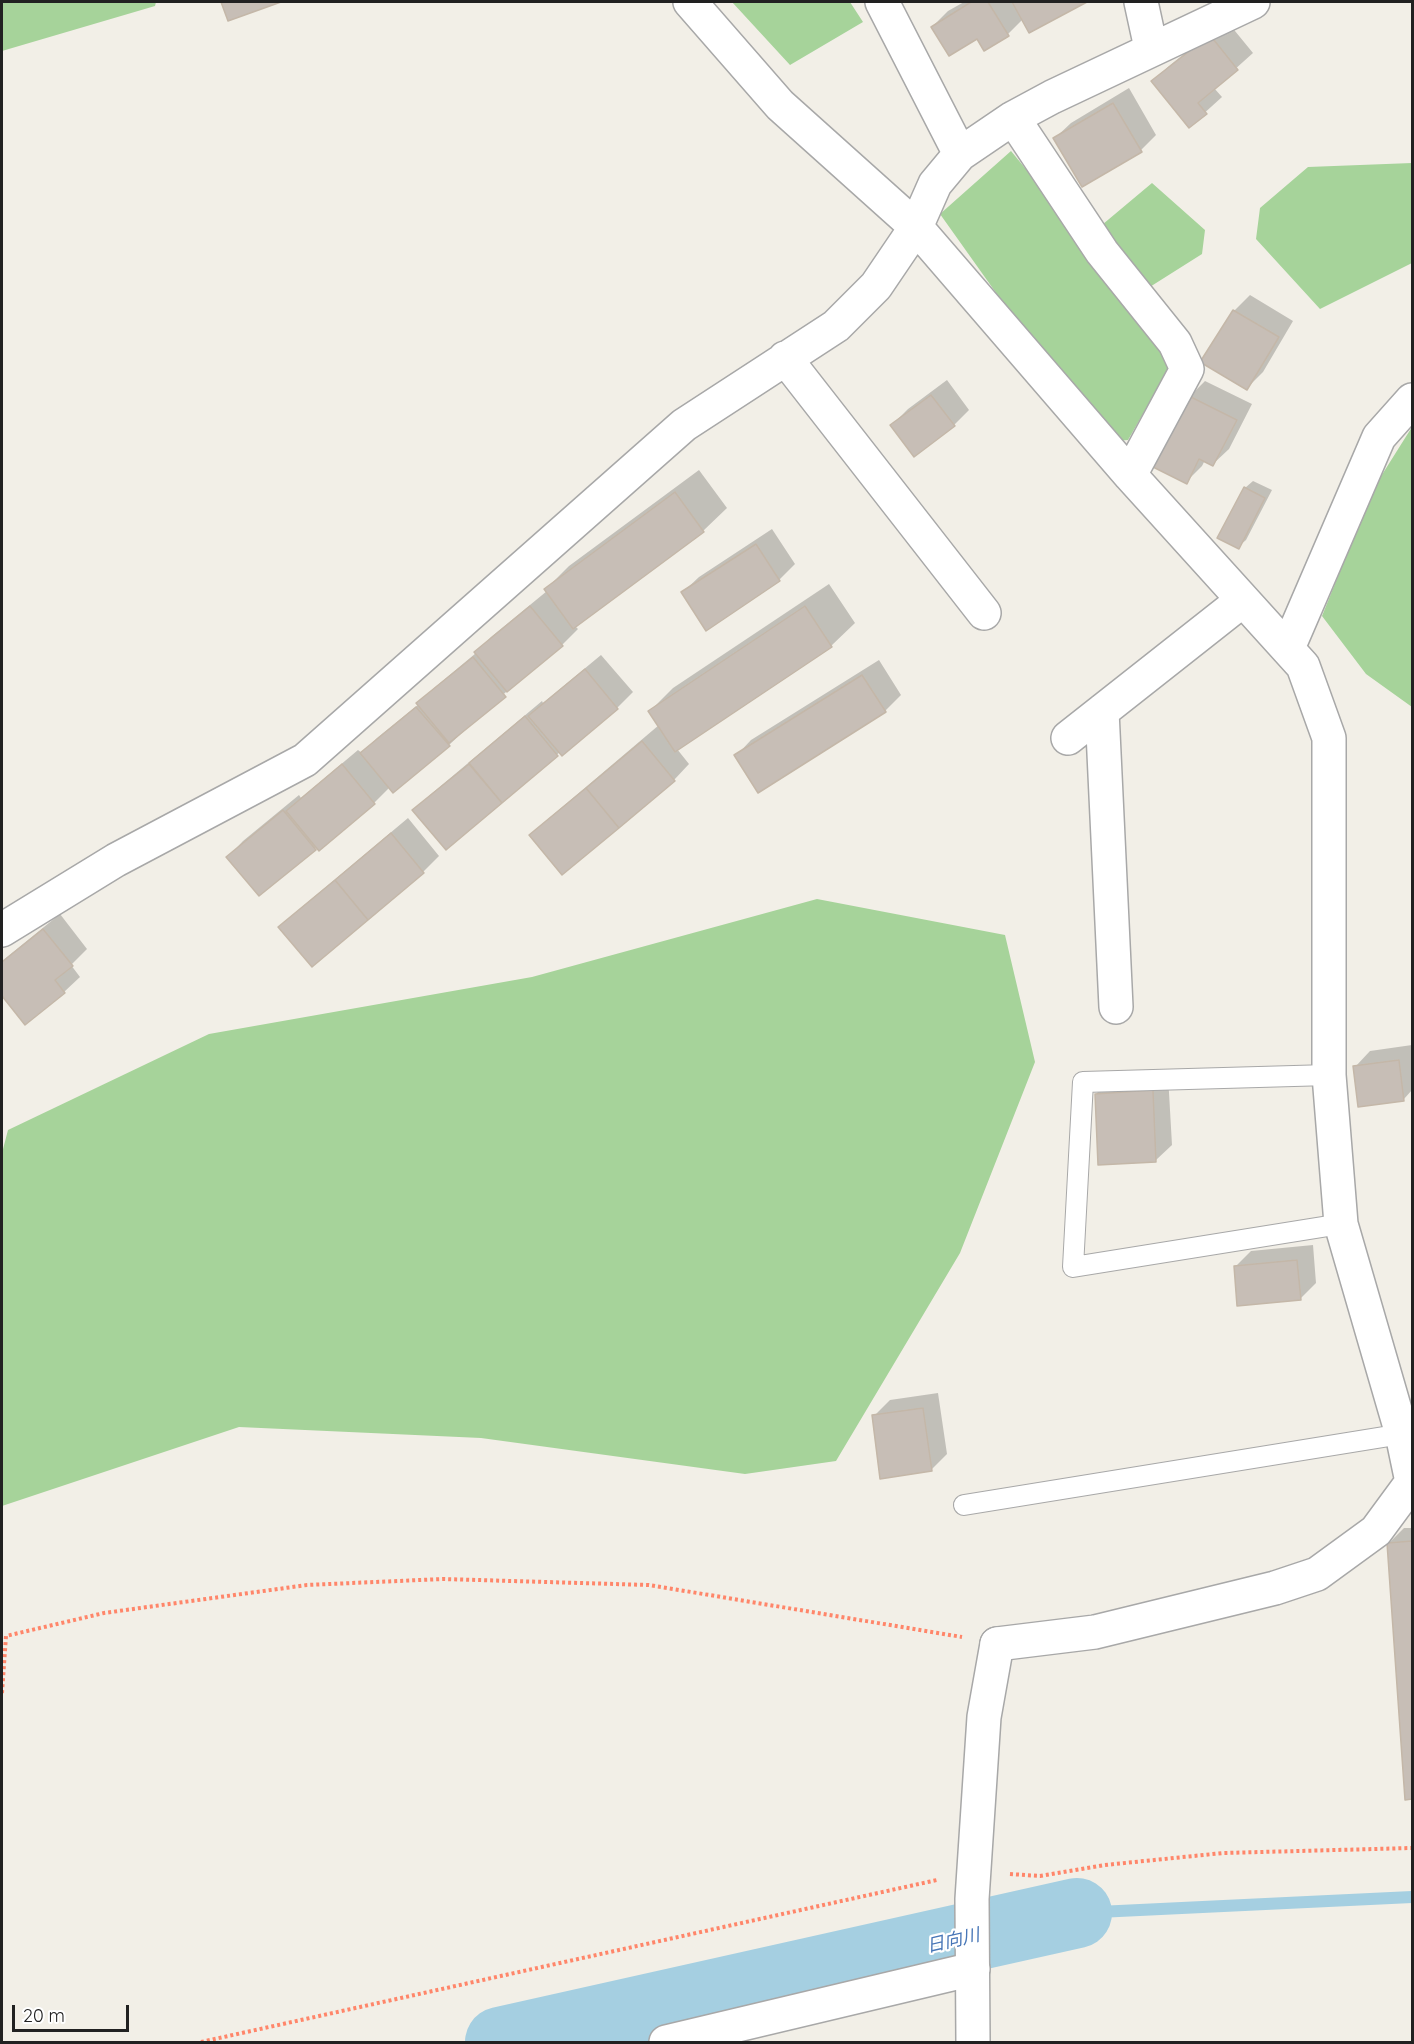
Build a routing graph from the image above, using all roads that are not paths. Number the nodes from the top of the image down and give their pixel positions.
1 (690, 2) edge
2 (882, 2) edge
3 (1141, 2) edge
4 (1252, 2) edge
5 (1151, 48) junction
6 (1013, 118) junction
7 (960, 154) junction
8 (916, 227) junction
9 (785, 358) junction
10 (1413, 400) edge
11 (1130, 474) junction
12 (1243, 600) junction
13 (984, 613) dead end
14 (1287, 648) junction
15 (1102, 711) junction
16 (1068, 738) dead end
17 (2, 930) edge
18 (1116, 1007) dead end
19 (1329, 1075) junction
20 (1341, 1224) junction
21 (1402, 1434) junction
22 (1412, 1482) edge
23 (964, 1505) dead end
24 (973, 1969) junction
25 (666, 2043) edge
26 (973, 2043) edge

1 - 8 street
2 - 7 street
3 - 5 street
4 - 5 street
5 - 6 street
6 - 7 street
6 - 11 street
7 - 8 street
8 - 9 street
8 - 11 street
9 - 13 street
9 - 17 street
10 - 14 street
11 - 12 street
12 - 14 street
12 - 15 street
14 - 19 street
15 - 16 street
15 - 18 street
19 - 20 street
19 - 20 lane
20 - 21 street
21 - 22 street
21 - 23 lane
22 - 24 street
24 - 25 street
24 - 26 street

